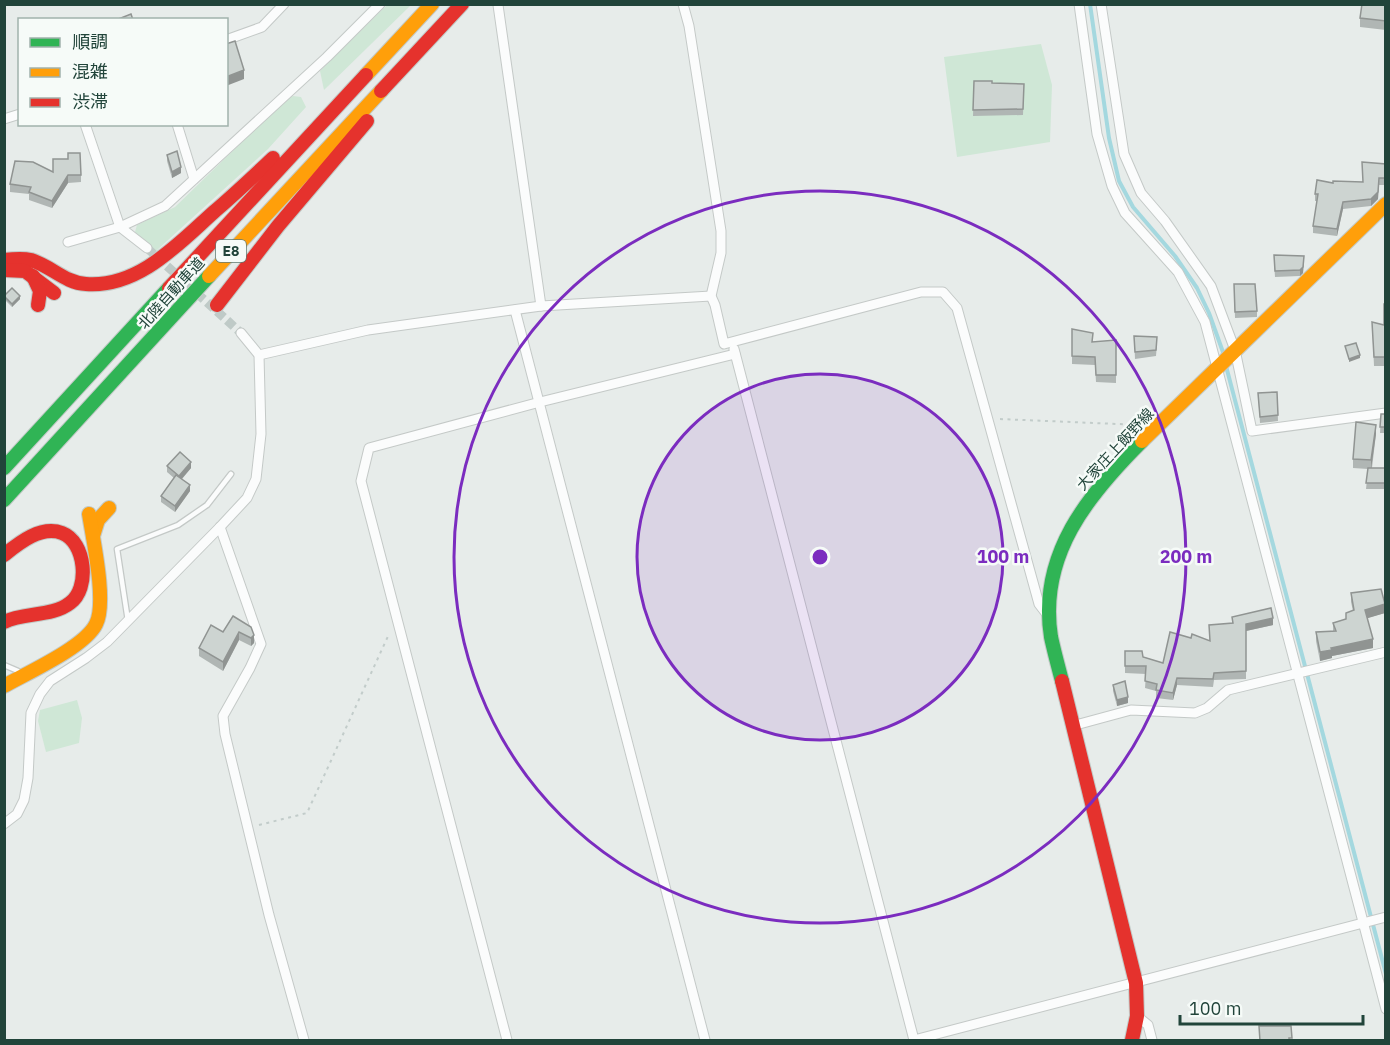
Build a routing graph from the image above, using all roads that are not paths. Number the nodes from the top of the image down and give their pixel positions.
1 (284, 4) edge
2 (380, 4) edge
3 (432, 4) edge
4 (463, 4) edge
5 (683, 4) edge
6 (1079, 4) edge
7 (1101, 4) edge
8 (498, 5) edge
9 (228, 39) edge
10 (86, 126) edge
11 (178, 126) edge
12 (194, 179) junction
13 (1386, 204) edge
14 (120, 227) junction
15 (68, 242) dead end
16 (147, 248) tunnel mouth
17 (4, 260) edge
18 (4, 270) edge
19 (33, 276) junction
20 (54, 292) dead end
21 (711, 296) junction
22 (38, 304) dead end
23 (217, 305) dead end
24 (542, 306) junction
25 (515, 310) junction
26 (241, 333) tunnel mouth
27 (732, 342) junction
28 (1233, 352) junction
29 (735, 354) junction
30 (259, 355) junction
31 (1219, 366) junction
32 (540, 402) junction
33 (1386, 413) edge
34 (1252, 431) junction
35 (1234, 435) junction
36 (4, 468) edge
37 (231, 474) dead end
38 (4, 500) edge
39 (109, 508) dead end
40 (89, 514) dead end
41 (220, 527) junction
42 (92, 539) junction
43 (4, 555) edge
44 (1049, 617) junction
45 (128, 621) junction
46 (4, 622) edge
47 (1386, 652) edge
48 (4, 665) edge
49 (27, 672) junction
50 (1297, 672) junction
51 (4, 687) edge
52 (1072, 726) junction
53 (4, 824) edge
54 (1386, 917) edge
55 (1363, 923) junction
56 (1136, 983) junction
57 (1386, 1009) edge
58 (1137, 1016) junction
59 (304, 1041) edge
60 (507, 1041) edge
61 (705, 1041) edge
62 (914, 1041) edge
63 (1132, 1041) edge
64 (1152, 1041) edge

1 - 9 street
2 - 12 street
3 - 17 main road
3 - 36 main road, 北陸自動車道 / E8
4 - 23 main road
4 - 38 main road, 北陸自動車道 / E8
5 - 21 street
6 - 31 street
7 - 28 street
8 - 24 street
10 - 14 street
11 - 12 street
12 - 14 street
13 - 28 main road, 大家庄上飯野線
14 - 15 street
14 - 16 street
18 - 19 main road
19 - 20 main road
19 - 22 main road
21 - 24 street
21 - 27 street
24 - 25 street
25 - 30 street
25 - 32 street
26 - 30 street
27 - 29 street
27 - 44 street
28 - 31 main road, 大家庄上飯野線
28 - 34 street
29 - 32 street
29 - 62 street
30 - 41 street
31 - 35 street
31 - 44 main road, 大家庄上飯野線
32 - 60 street
32 - 61 street
33 - 34 street
34 - 35 street
35 - 50 street
37 - 45 lane
39 - 42 main road
40 - 42 main road
41 - 45 street
41 - 59 street
42 - 49 main road
43 - 46 main road
44 - 52 main road, 大家庄上飯野線
45 - 53 street
47 - 50 street
48 - 49 lane
49 - 51 main road
50 - 52 street
50 - 55 street
52 - 56 main road, 大家庄上飯野線
54 - 55 street
55 - 56 street
55 - 57 street
56 - 58 main road, 大家庄上飯野線
56 - 62 street
58 - 63 main road, 大家庄上飯野線
58 - 64 street

